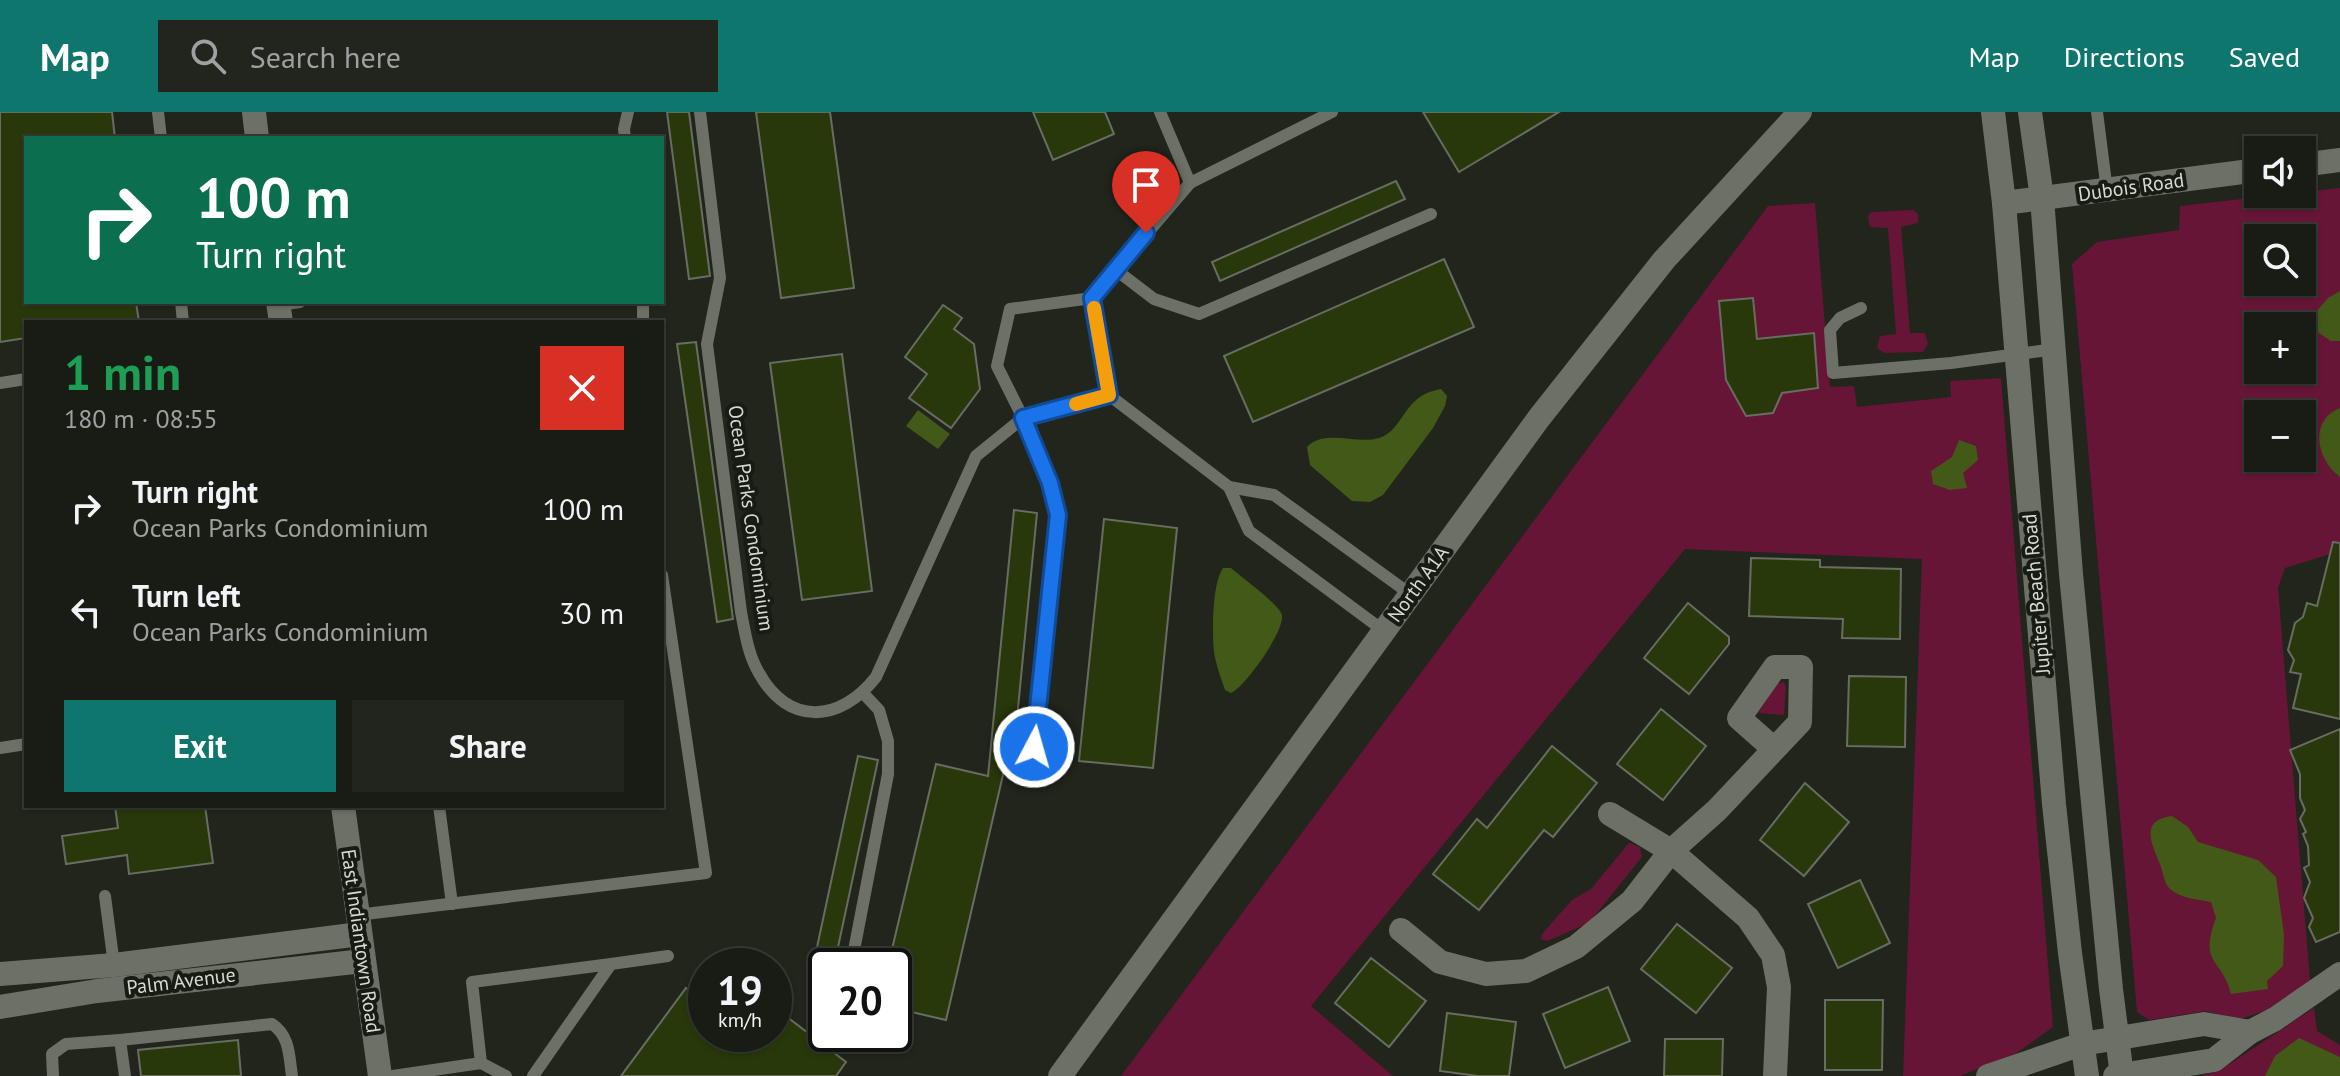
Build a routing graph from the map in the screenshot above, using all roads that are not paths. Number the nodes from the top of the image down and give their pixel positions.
1 (158, 112) edge
2 (254, 112) edge
3 (628, 112) edge
4 (700, 112) edge
5 (1160, 112) edge
6 (1298, 112) edge
7 (1332, 112) edge
8 (1993, 112) edge
9 (2030, 112) edge
10 (2097, 112) edge
11 (1788, 118) edge
12 (1303, 127) junction
13 (161, 136) edge
14 (257, 136) edge
15 (625, 136) edge
16 (2340, 160) edge
17 (2316, 163) edge
18 (2244, 172) edge
19 (1190, 183) junction
20 (2107, 191) junction
21 (2042, 198) junction
22 (2004, 203) junction
23 (1431, 214) dead end
24 (1116, 270) junction
25 (1092, 298) junction
26 (1861, 308) dead end
27 (2055, 349) junction
28 (2017, 354) junction
29 (24, 379) edge
30 (0, 383) edge
31 (1109, 395) junction
32 (1023, 418) junction
33 (1229, 487) junction
34 (664, 589) edge
35 (1410, 594) junction
36 (1384, 631) junction
37 (863, 693) junction
38 (24, 744) edge
39 (1034, 747) dead end
40 (0, 748) edge
41 (1774, 749) dead end
42 (343, 808) edge
43 (439, 808) edge
44 (1610, 814) dead end
45 (1671, 851) junction
46 (105, 896) dead end
47 (452, 904) junction
48 (358, 924) junction
49 (1401, 930) dead end
50 (854, 948) edge
51 (668, 956) dead end
52 (363, 961) junction
53 (611, 964) junction
54 (114, 965) junction
55 (0, 974) edge
56 (2340, 974) edge
57 (0, 1007) edge
58 (2250, 1032) junction
59 (2117, 1038) junction
60 (120, 1040) junction
61 (2082, 1044) junction
62 (481, 1063) junction
63 (53, 1076) edge
64 (125, 1076) edge
65 (292, 1076) edge
66 (380, 1076) edge
67 (393, 1076) edge
68 (506, 1076) edge
69 (533, 1076) edge
70 (1060, 1076) edge
71 (1775, 1076) edge
72 (1988, 1076) edge
73 (2087, 1076) edge
74 (2120, 1076) edge

1 - 13 lane
2 - 14 street
3 - 15 lane
4 - 37 lane, Ocean Parks Condominium
5 - 19 lane
6 - 12 lane
7 - 12 lane
8 - 22 street, Jupiter Beach Road
9 - 21 street, Jupiter Beach Road
10 - 20 lane
11 - 35 street, North A1A
12 - 19 lane
16 - 17 street
18 - 20 street, Dubois Road
19 - 24 lane
20 - 21 street, Dubois Road
21 - 22 street, Dubois Road
21 - 27 street, Jupiter Beach Road
22 - 28 street, Jupiter Beach Road
23 - 24 lane
24 - 25 lane
25 - 31 lane
25 - 32 lane
26 - 28 lane
27 - 28 lane
27 - 59 street, Jupiter Beach Road
28 - 61 street, Jupiter Beach Road
29 - 30 lane
31 - 32 lane
31 - 33 lane
32 - 37 lane
32 - 39 lane
33 - 35 lane
33 - 36 lane
34 - 47 lane
35 - 36 street, North A1A
36 - 70 street, North A1A
37 - 50 lane
38 - 40 lane
41 - 45 street
42 - 48 street, East Indiantown Road
43 - 47 lane
44 - 45 street
45 - 49 street
45 - 71 street
46 - 54 lane
47 - 48 lane
48 - 52 street, East Indiantown Road
48 - 54 street, Palm Avenue
51 - 53 lane
52 - 57 street, Palm Avenue
52 - 66 street, East Indiantown Road
53 - 62 lane
53 - 69 lane
54 - 55 street, Palm Avenue
56 - 58 street
58 - 59 street
58 - 74 street
59 - 61 street
59 - 74 street, Jupiter Beach Road
60 - 63 lane
60 - 64 lane
60 - 65 lane
61 - 72 street
61 - 73 street, Jupiter Beach Road
62 - 67 lane
62 - 68 lane

